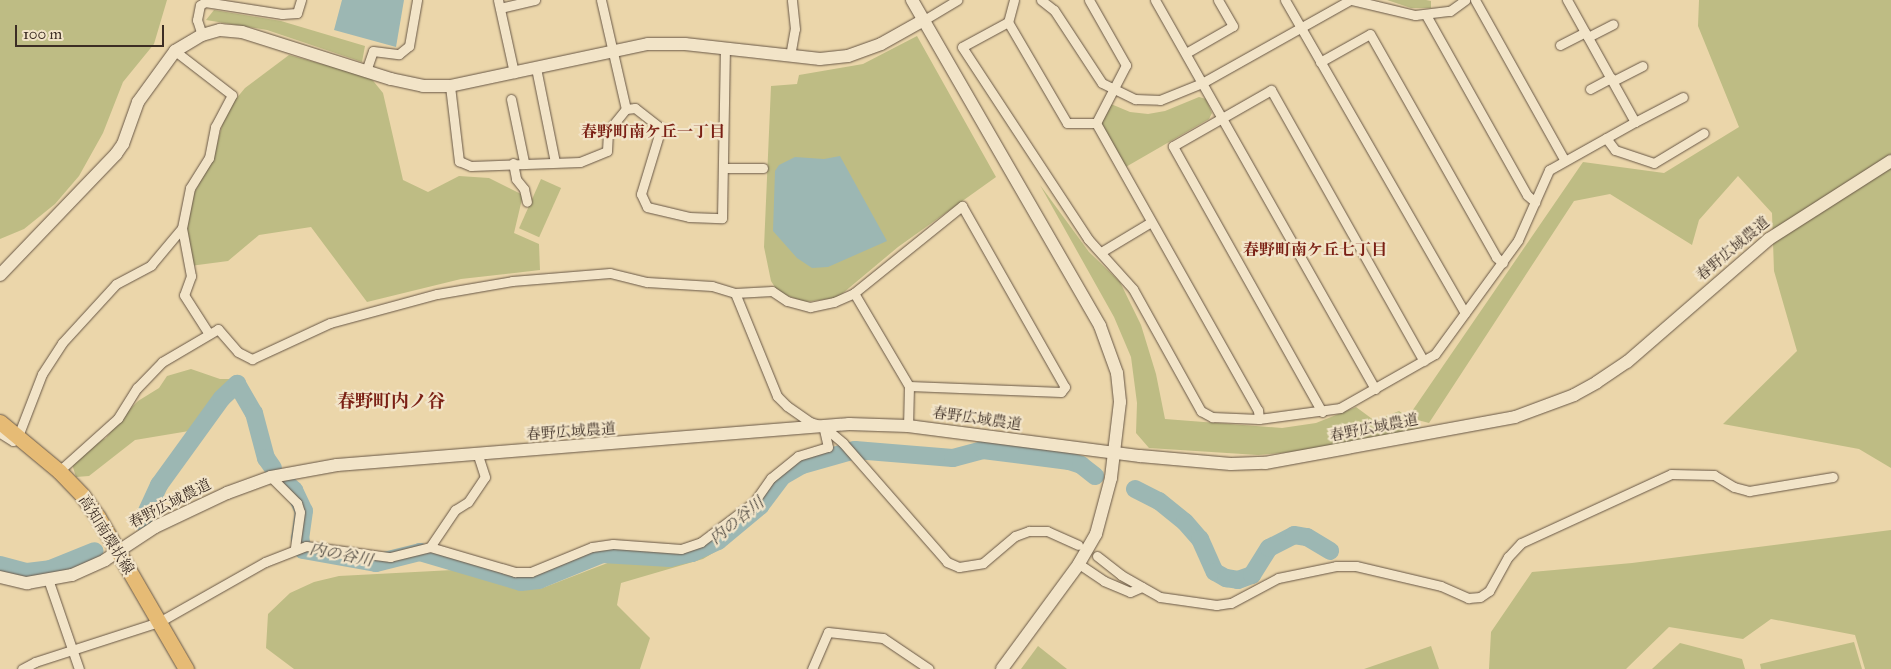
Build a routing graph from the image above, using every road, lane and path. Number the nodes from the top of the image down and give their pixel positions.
1 (301, 0) edge
2 (411, 0) edge
3 (417, 0) edge
4 (530, 0) edge
5 (601, 0) edge
6 (792, 0) edge
7 (912, 0) edge
8 (957, 0) edge
9 (1014, 0) edge
10 (1041, 0) edge
11 (1089, 0) edge
12 (1155, 0) edge
13 (1218, 0) edge
14 (1285, 0) edge
15 (1351, 0) edge
16 (1465, 0) edge
17 (1476, 0) edge
18 (1567, 0) edge
19 (499, 4) edge
20 (1426, 15) junction
21 (924, 20) junction
22 (1008, 22) junction
23 (1612, 24) dead end
24 (1300, 26) junction
25 (1587, 34) junction
26 (202, 35) junction
27 (411, 35) junction
28 (1560, 45) dead end
29 (725, 49) junction
30 (612, 50) junction
31 (175, 51) junction
32 (1186, 54) junction
33 (790, 56) junction
34 (1320, 62) junction
35 (1642, 66) dead end
36 (536, 68) junction
37 (366, 71) junction
38 (514, 73) junction
39 (1612, 79) junction
40 (1202, 83) junction
41 (450, 86) junction
42 (1590, 89) dead end
43 (1112, 90) junction
44 (1683, 96) dead end
45 (511, 99) dead end
46 (626, 109) junction
47 (1221, 118) junction
48 (1635, 122) junction
49 (1096, 123) junction
50 (1704, 133) dead end
51 (1606, 138) junction
52 (1565, 161) junction
53 (1891, 161) edge
54 (524, 162) junction
55 (555, 162) junction
56 (513, 163) junction
57 (724, 168) junction
58 (763, 168) dead end
59 (527, 202) dead end
60 (1535, 202) junction
61 (1151, 222) junction
62 (182, 228) junction
63 (1101, 252) junction
64 (1503, 262) junction
65 (0, 275) edge
66 (735, 292) junction
67 (854, 293) junction
68 (1465, 313) junction
69 (209, 334) junction
70 (1424, 361) junction
71 (909, 386) junction
72 (1375, 389) junction
73 (1322, 412) junction
74 (1259, 419) junction
75 (0, 422) edge
76 (823, 426) junction
77 (908, 426) junction
78 (0, 433) edge
79 (18, 436) junction
80 (1114, 453) junction
81 (478, 455) junction
82 (59, 471) junction
83 (270, 476) junction
84 (1833, 478) dead end
85 (1078, 545) dead end
86 (300, 547) junction
87 (430, 547) junction
88 (117, 552) junction
89 (1098, 556) dead end
90 (1079, 564) junction
91 (0, 577) edge
92 (49, 582) junction
93 (1142, 587) junction
94 (158, 622) junction
95 (71, 649) junction
96 (22, 669) edge
97 (79, 669) edge
98 (186, 669) edge
99 (812, 669) edge
100 (929, 669) edge
101 (1002, 669) edge

1 - 26 street
2 - 27 street
3 - 27 street
4 - 19 street
5 - 30 street
6 - 33 street
7 - 21 street
8 - 21 street
9 - 22 street
10 - 43 street
11 - 43 street
12 - 32 street
13 - 32 street
14 - 24 street
15 - 20 street
15 - 24 street
16 - 20 street
17 - 52 street
18 - 25 street
19 - 38 street
20 - 60 street
21 - 33 street
21 - 80 street
22 - 49 street
22 - 63 street
23 - 25 street
24 - 34 street
24 - 40 street
25 - 28 street
25 - 39 street
26 - 31 street
26 - 37 street
27 - 37 street
29 - 30 street
29 - 33 street
29 - 57 street
30 - 36 street
30 - 46 street
31 - 62 street
31 - 65 street
32 - 40 street
34 - 64 street
34 - 68 street
35 - 39 street
36 - 38 street
36 - 55 street
37 - 41 street
38 - 41 street
39 - 42 street
39 - 48 street
40 - 43 street
40 - 47 street
41 - 56 street
43 - 49 street
44 - 48 street
45 - 54 street
46 - 55 street
46 - 57 street
47 - 70 street
47 - 72 street
47 - 73 street
48 - 51 street
49 - 61 street
50 - 51 street
51 - 52 street
52 - 60 street
53 - 80 street, 春野広域農道
54 - 55 street
54 - 56 street
56 - 59 street
57 - 58 street
60 - 64 street
61 - 63 street
61 - 74 street
62 - 69 street
62 - 79 street
63 - 74 street
64 - 68 street
66 - 67 street
66 - 69 street
66 - 76 street
67 - 71 street
67 - 71 street
68 - 70 street
69 - 82 street
70 - 72 street
71 - 77 street
72 - 73 street
73 - 74 street
75 - 79 main road, 高知南環状線
76 - 77 street, 春野広域農道
76 - 81 street, 春野広域農道
76 - 85 street
76 - 87 street
77 - 80 street, 春野広域農道
78 - 79 street
79 - 82 main road, 高知南環状線
80 - 90 street
81 - 83 street, 春野広域農道
81 - 87 street
82 - 88 main road, 高知南環状線
83 - 86 street
83 - 88 street, 春野広域農道
84 - 93 street
86 - 87 street
86 - 94 street
88 - 92 street, 春野広域農道
88 - 94 main road, 高知南環状線
89 - 93 street
90 - 93 street
90 - 101 street
91 - 92 street, 春野広域農道
92 - 95 street
94 - 95 street
94 - 98 main road, 高知南環状線
95 - 96 street
95 - 97 street
99 - 100 street

